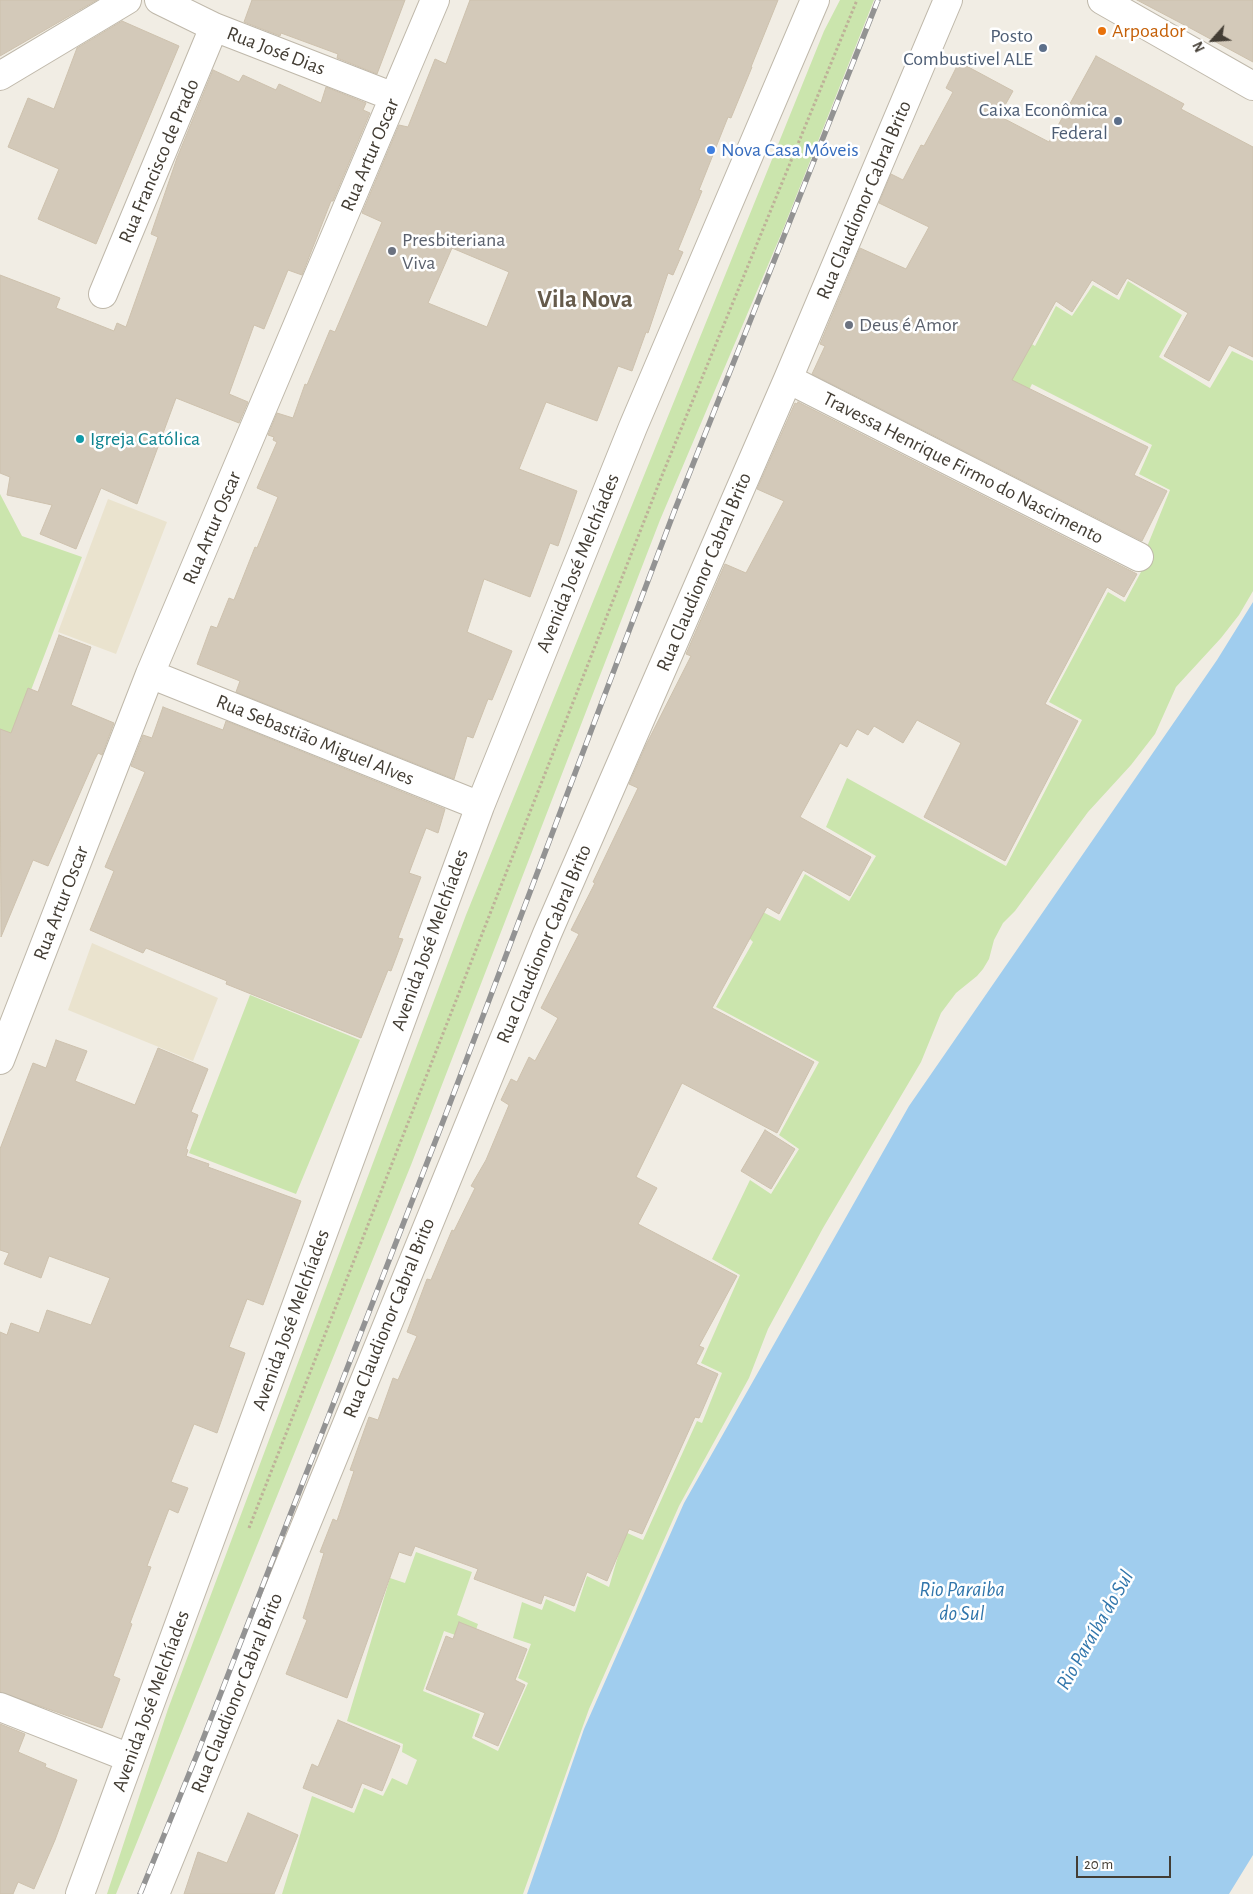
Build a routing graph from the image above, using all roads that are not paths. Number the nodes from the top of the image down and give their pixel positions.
1 (127, 0) edge
2 (159, 0) edge
3 (435, 0) edge
4 (815, 0) edge
5 (948, 0) edge
6 (1102, 0) edge
7 (214, 27) junction
8 (0, 76) edge
9 (1253, 86) edge
10 (394, 97) junction
11 (103, 294) dead end
12 (788, 379) junction
13 (1139, 557) dead end
14 (150, 674) junction
15 (480, 806) junction
16 (0, 1060) edge
17 (0, 1707) edge
18 (130, 1758) junction
19 (80, 1894) edge
20 (155, 1894) edge

1 - 8 street
2 - 7 street, Rua José Dias
3 - 10 street, Rua Artur Oscar
4 - 15 street, Avenida José Melchíades
5 - 12 street, Rua Claudionor Cabral Brito
6 - 9 street
7 - 10 street, Rua José Dias
7 - 11 street, Rua Francisco de Prado
10 - 14 street, Rua Artur Oscar
12 - 13 street, Travessa Henrique Firmo do Nascimento
12 - 20 street, Rua Claudionor Cabral Brito
14 - 15 street, Rua Sebastião Miguel Alves
14 - 16 street, Rua Artur Oscar
15 - 18 street, Avenida José Melchíades
17 - 18 street
18 - 19 street, Avenida José Melchíades

